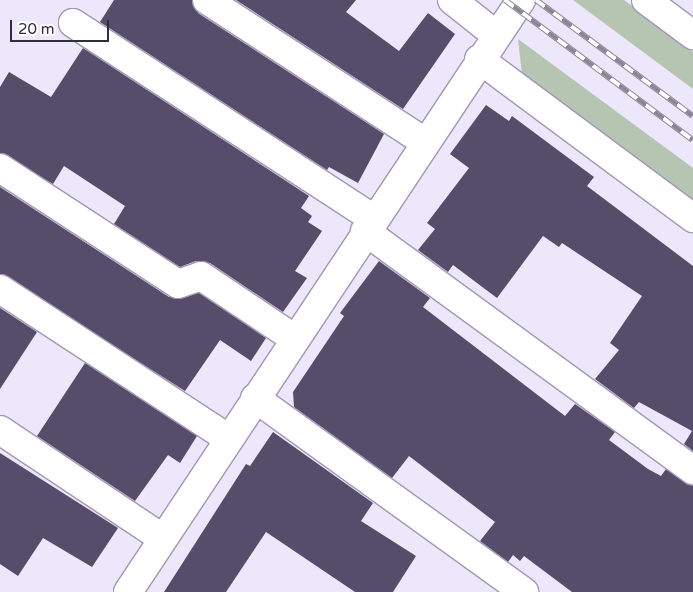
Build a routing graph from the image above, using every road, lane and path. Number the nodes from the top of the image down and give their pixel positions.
1 (207, 0) edge
2 (452, 0) edge
3 (521, 0) edge
4 (646, 0) edge
5 (72, 23) dead end
6 (496, 35) junction
7 (693, 35) edge
8 (479, 60) junction
9 (425, 142) junction
10 (0, 168) edge
11 (693, 218) edge
12 (370, 225) junction
13 (0, 289) edge
14 (295, 339) junction
15 (255, 398) junction
16 (0, 430) edge
17 (228, 438) junction
18 (693, 470) edge
19 (162, 538) junction
20 (128, 592) edge
21 (524, 592) edge

1 - 9 street
2 - 6 street
3 - 6 street
4 - 7 street
5 - 12 street
6 - 8 street
8 - 9 street
8 - 11 street
9 - 12 street
10 - 14 street
12 - 14 street
12 - 18 street
13 - 17 street
14 - 15 street
15 - 17 street
15 - 21 street
16 - 19 street
17 - 19 street
19 - 20 street

